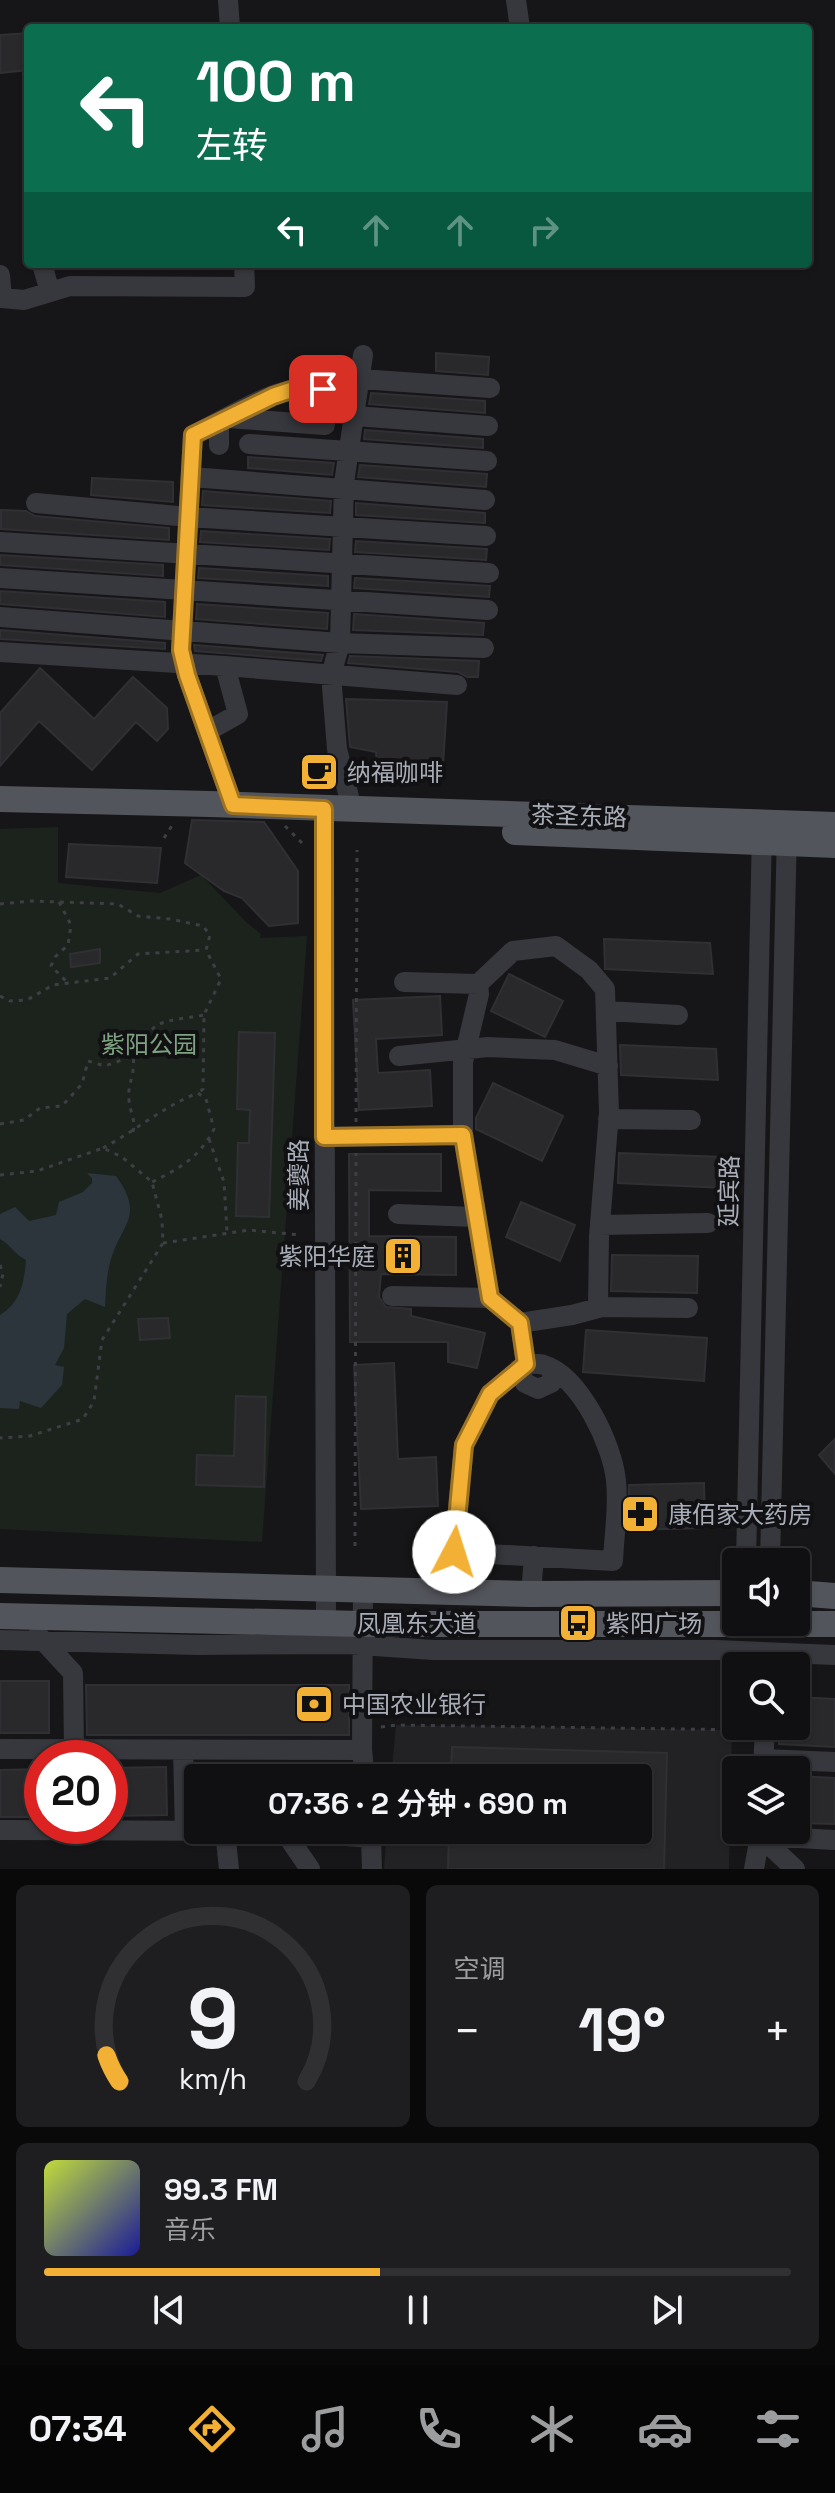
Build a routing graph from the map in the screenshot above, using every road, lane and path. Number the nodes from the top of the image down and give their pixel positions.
1 (228, 0) edge
2 (516, 0) edge
3 (230, 24) edge
4 (519, 24) edge
5 (43, 268) edge
6 (244, 268) edge
7 (0, 275) edge
8 (50, 292) junction
9 (363, 355) dead end
10 (360, 379) junction
11 (490, 388) dead end
12 (324, 409) junction
13 (355, 416) junction
14 (224, 420) junction
15 (488, 426) dead end
16 (249, 444) dead end
17 (219, 445) dead end
18 (349, 452) junction
19 (487, 461) dead end
20 (191, 477) junction
21 (344, 490) junction
22 (485, 500) dead end
23 (36, 503) dead end
24 (189, 517) junction
25 (343, 528) junction
26 (486, 536) dead end
27 (0, 542) edge
28 (187, 555) junction
29 (343, 564) junction
30 (489, 573) dead end
31 (0, 578) edge
32 (185, 592) junction
33 (342, 601) junction
34 (488, 610) dead end
35 (0, 617) edge
36 (182, 629) junction
37 (340, 643) junction
38 (484, 648) dead end
39 (0, 652) edge
40 (184, 664) junction
41 (225, 666) junction
42 (331, 675) junction
43 (457, 685) dead end
44 (208, 731) junction
45 (0, 799) edge
46 (163, 804) junction
47 (233, 805) junction
48 (352, 809) junction
49 (0, 816) edge
50 (324, 816) junction
51 (835, 825) edge
52 (775, 833) junction
53 (835, 845) edge
54 (357, 850) dead end
55 (59, 902) junction
56 (0, 904) edge
57 (206, 950) junction
58 (66, 981) junction
59 (404, 982) dead end
60 (478, 984) junction
61 (0, 996) edge
62 (607, 1011) junction
63 (204, 1015) junction
64 (678, 1015) dead end
65 (466, 1051) junction
66 (133, 1056) junction
67 (399, 1056) dead end
68 (608, 1066) junction
69 (198, 1093) junction
70 (608, 1119) junction
71 (691, 1120) dead end
72 (0, 1124) edge
73 (133, 1132) junction
74 (463, 1135) junction
75 (356, 1136) junction
76 (324, 1137) junction
77 (209, 1139) junction
78 (103, 1148) junction
79 (0, 1175) edge
80 (152, 1182) junction
81 (398, 1214) dead end
82 (475, 1217) junction
83 (708, 1223) dead end
84 (600, 1225) junction
85 (227, 1233) junction
86 (300, 1235) dead end
87 (163, 1243) junction
88 (0, 1265) edge
89 (0, 1287) edge
90 (392, 1296) dead end
91 (490, 1298) junction
92 (598, 1308) junction
93 (688, 1308) dead end
94 (520, 1323) junction
95 (522, 1367) junction
96 (0, 1438) edge
97 (355, 1546) dead end
98 (747, 1548) edge
99 (770, 1548) edge
100 (534, 1556) junction
101 (0, 1580) edge
102 (363, 1589) junction
103 (326, 1590) junction
104 (722, 1593) edge
105 (531, 1594) junction
106 (810, 1594) edge
107 (835, 1596) edge
108 (0, 1616) edge
109 (30, 1616) junction
110 (326, 1622) junction
111 (722, 1624) edge
112 (810, 1624) edge
113 (835, 1624) edge
114 (363, 1634) junction
115 (0, 1640) edge
116 (43, 1641) junction
117 (835, 1655) edge
118 (810, 1656) edge
119 (722, 1658) edge
120 (722, 1728) edge
121 (74, 1740) edge
122 (363, 1740) junction
123 (0, 1749) edge
124 (24, 1749) edge
125 (128, 1749) edge
126 (183, 1750) junction
127 (835, 1762) edge
128 (810, 1763) edge
129 (364, 1764) edge
130 (184, 1790) edge
131 (0, 1830) edge
132 (184, 1831) edge
133 (810, 1838) edge
134 (835, 1840) edge
135 (226, 1844) edge
136 (293, 1844) edge
137 (371, 1844) edge
138 (758, 1844) edge
139 (771, 1844) edge
140 (229, 1869) edge
141 (310, 1869) edge
142 (372, 1869) edge
143 (754, 1869) edge
144 (795, 1869) edge

1 - 3 street
2 - 4 street
5 - 8 street
6 - 8 street
7 - 8 street
9 - 10 street
10 - 11 street
10 - 13 street
12 - 13 street
12 - 14 street
12 - 14 street
13 - 15 street
13 - 18 street
14 - 17 street
14 - 20 street
16 - 18 street
18 - 19 street
18 - 21 street
20 - 21 street
20 - 24 street
21 - 22 street
21 - 25 street
23 - 24 street
24 - 25 street
24 - 28 street
25 - 26 street
25 - 29 street
27 - 28 street
28 - 29 street
28 - 32 street
29 - 30 street
29 - 33 street
31 - 32 street
32 - 33 street
32 - 36 street
33 - 34 street
33 - 37 street
35 - 36 street
36 - 37 street
36 - 40 street
37 - 38 street
37 - 42 street
39 - 40 street
40 - 41 street
40 - 44 street
41 - 42 street
41 - 44 street
42 - 43 street
42 - 48 street
44 - 47 street
45 - 46 main road
46 - 47 main road
46 - 49 main road
47 - 50 main road
48 - 50 main road, 茶圣东路
48 - 52 main road, 茶圣东路
50 - 52 main road, 茶圣东路
50 - 76 street, 姜夔路
51 - 52 main road, 茶圣东路
52 - 53 main road, 茶圣东路
52 - 98 street, 延宾路
52 - 99 street, 延宾路
54 - 75 path
55 - 56 path
55 - 57 path
55 - 58 path
57 - 58 path
57 - 63 path
58 - 61 path
59 - 60 street
60 - 62 street
60 - 65 street
62 - 64 street
62 - 68 street
63 - 66 path
63 - 69 path
65 - 67 street
65 - 68 street
65 - 74 street
66 - 72 path
66 - 73 path
68 - 70 street
69 - 73 path
69 - 77 path
70 - 71 street
70 - 84 street
73 - 78 path
74 - 75 street
74 - 82 street
75 - 76 street
75 - 97 path
76 - 103 street, 姜夔路
77 - 80 path
77 - 85 path
78 - 79 path
78 - 80 path
80 - 87 path
81 - 82 street
82 - 91 street
83 - 84 street
84 - 92 street
85 - 86 path
85 - 87 path
87 - 96 path
88 - 89 path
90 - 91 street
91 - 94 street
92 - 93 street
92 - 94 street
94 - 95 street
95 - 100 street
95 - 100 street
100 - 105 street
101 - 103 main road, 凤凰东大道
102 - 103 main road, 凤凰东大道
102 - 105 main road, 凤凰东大道
102 - 114 street
103 - 110 street, 姜夔路
104 - 105 main road, 凤凰东大道
106 - 107 main road
108 - 109 main road, 凤凰东大道
109 - 110 main road, 凤凰东大道
109 - 116 street
110 - 114 main road, 凤凰东大道
111 - 114 main road, 凤凰东大道
112 - 113 main road, 凤凰东大道
114 - 116 street
114 - 119 street
114 - 122 street
115 - 116 street
116 - 121 street
117 - 118 street
120 - 122 path
122 - 126 street
122 - 129 street
123 - 124 street
125 - 126 street
126 - 130 street
127 - 128 street
131 - 132 street
133 - 134 street
135 - 140 street
136 - 141 street
137 - 142 street
138 - 143 street
139 - 144 street

